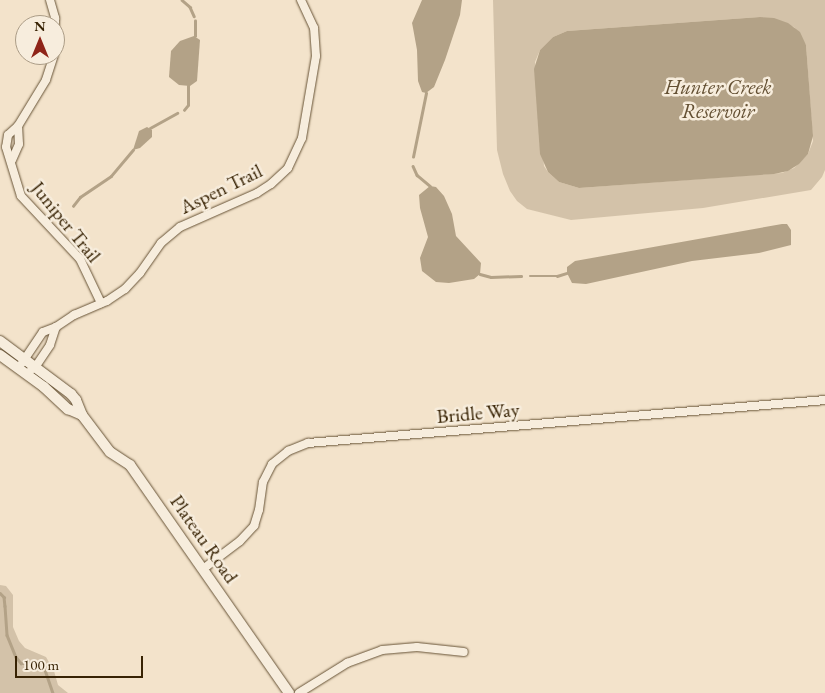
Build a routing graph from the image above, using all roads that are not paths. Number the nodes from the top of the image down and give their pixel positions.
1 (50, 0) edge
2 (301, 0) edge
3 (54, 15) edge
4 (51, 65) edge
5 (18, 126) junction
6 (12, 160) junction
7 (101, 303) junction
8 (56, 327) junction
9 (0, 341) edge
10 (0, 355) edge
11 (24, 358) junction
12 (36, 366) junction
13 (23, 372) junction
14 (825, 400) edge
15 (82, 414) junction
16 (204, 569) junction
17 (464, 652) dead end
18 (289, 693) edge
19 (299, 693) edge

1 - 3 street
2 - 7 street, Aspen Trail
4 - 5 street, Juniper Trail
5 - 6 street, Juniper Trail
5 - 6 street, Juniper Trail
6 - 7 street, Juniper Trail
7 - 8 street, Aspen Trail
8 - 11 street, Aspen Trail
8 - 12 street
9 - 11 street, Plateau Road
10 - 13 street, Plateau Road
11 - 12 street, Plateau Road
11 - 13 street
12 - 13 street
12 - 15 street, Plateau Road
13 - 15 street, Plateau Road
14 - 16 street, Bridle Way
15 - 16 street, Plateau Road
16 - 18 street, Plateau Road
17 - 19 street

